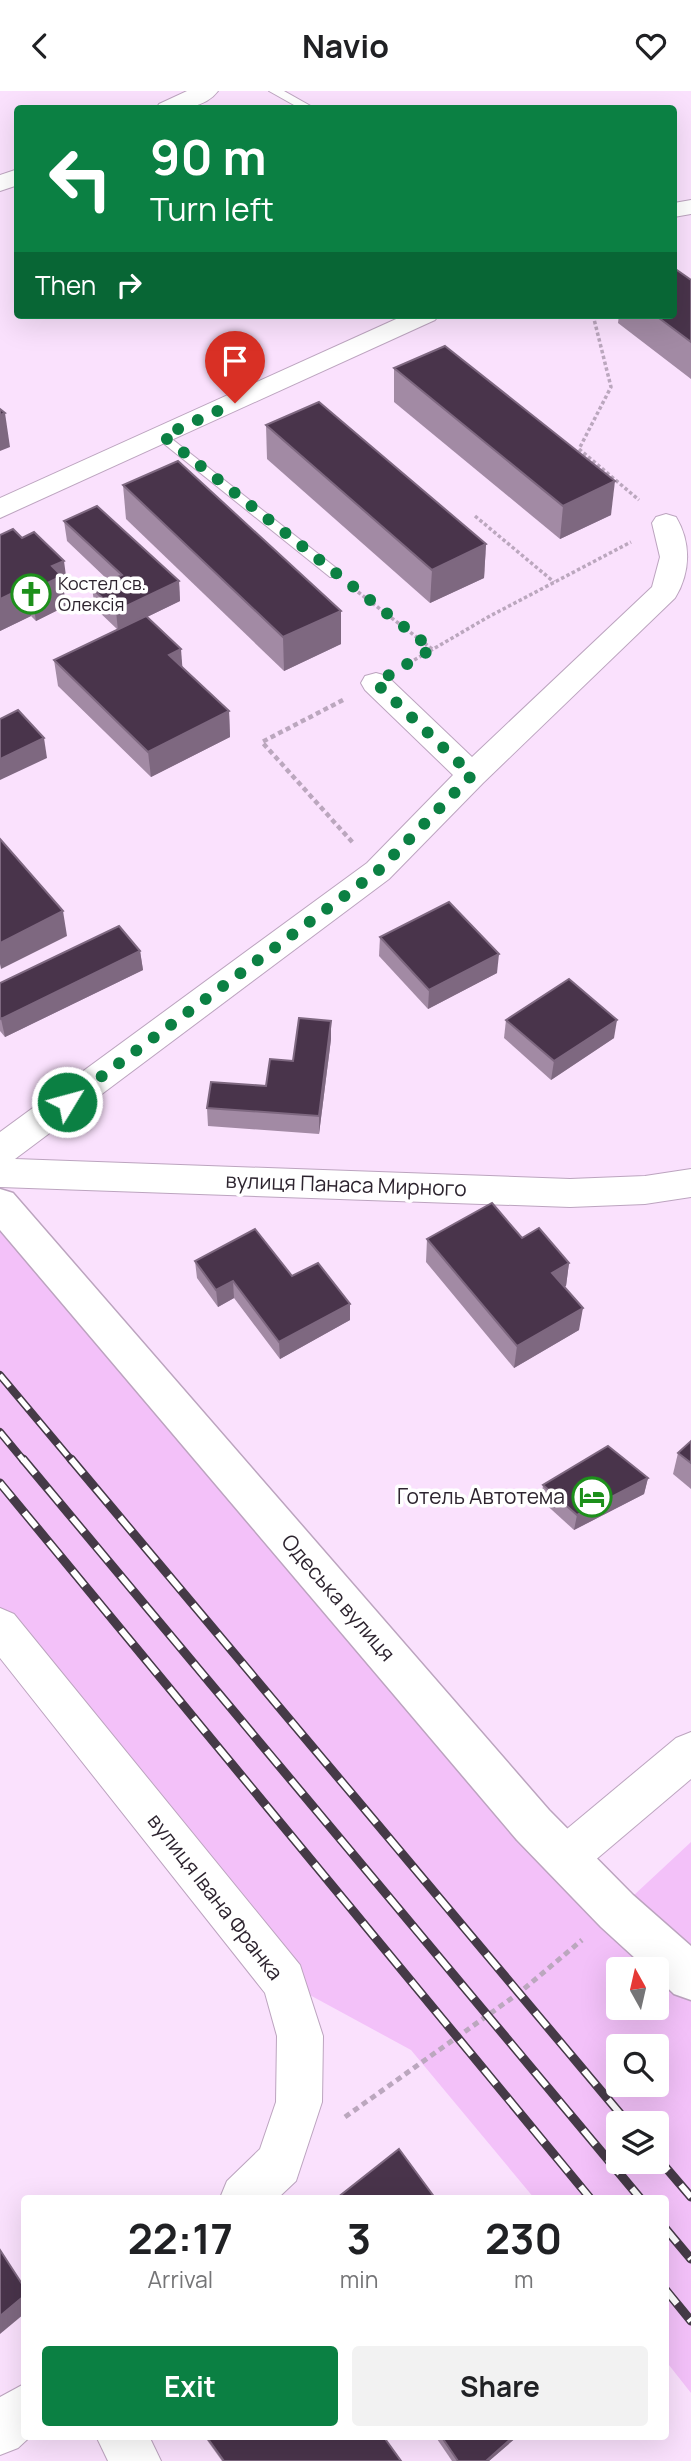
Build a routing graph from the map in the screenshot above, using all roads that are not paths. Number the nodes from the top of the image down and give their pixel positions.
1 (206, 91) edge
2 (275, 91) edge
3 (176, 105) edge
4 (303, 105) edge
5 (417, 319) edge
6 (163, 436) junction
7 (0, 509) edge
8 (666, 523) road end
9 (335, 574) road end
10 (376, 683) road end
11 (472, 775) junction
12 (0, 1151) edge
13 (0, 1173) edge
14 (691, 1183) edge
15 (0, 1204) edge
16 (0, 1627) edge
17 (691, 1752) edge
18 (565, 1858) junction
19 (691, 1977) edge
20 (247, 2195) edge
21 (21, 2412) edge
22 (0, 2430) edge
23 (123, 2440) edge
24 (136, 2461) edge

1 - 3 street
2 - 4 lane
5 - 6 street
6 - 7 street
6 - 9 lane
8 - 11 street
10 - 11 street
11 - 12 street
13 - 14 street, вулиця Панаса Мирного
15 - 18 main road, Одеська вулиця
16 - 20 street, вулиця Івана Франка
17 - 18 street
18 - 19 main road, Одеська вулиця
21 - 22 street
23 - 24 street

